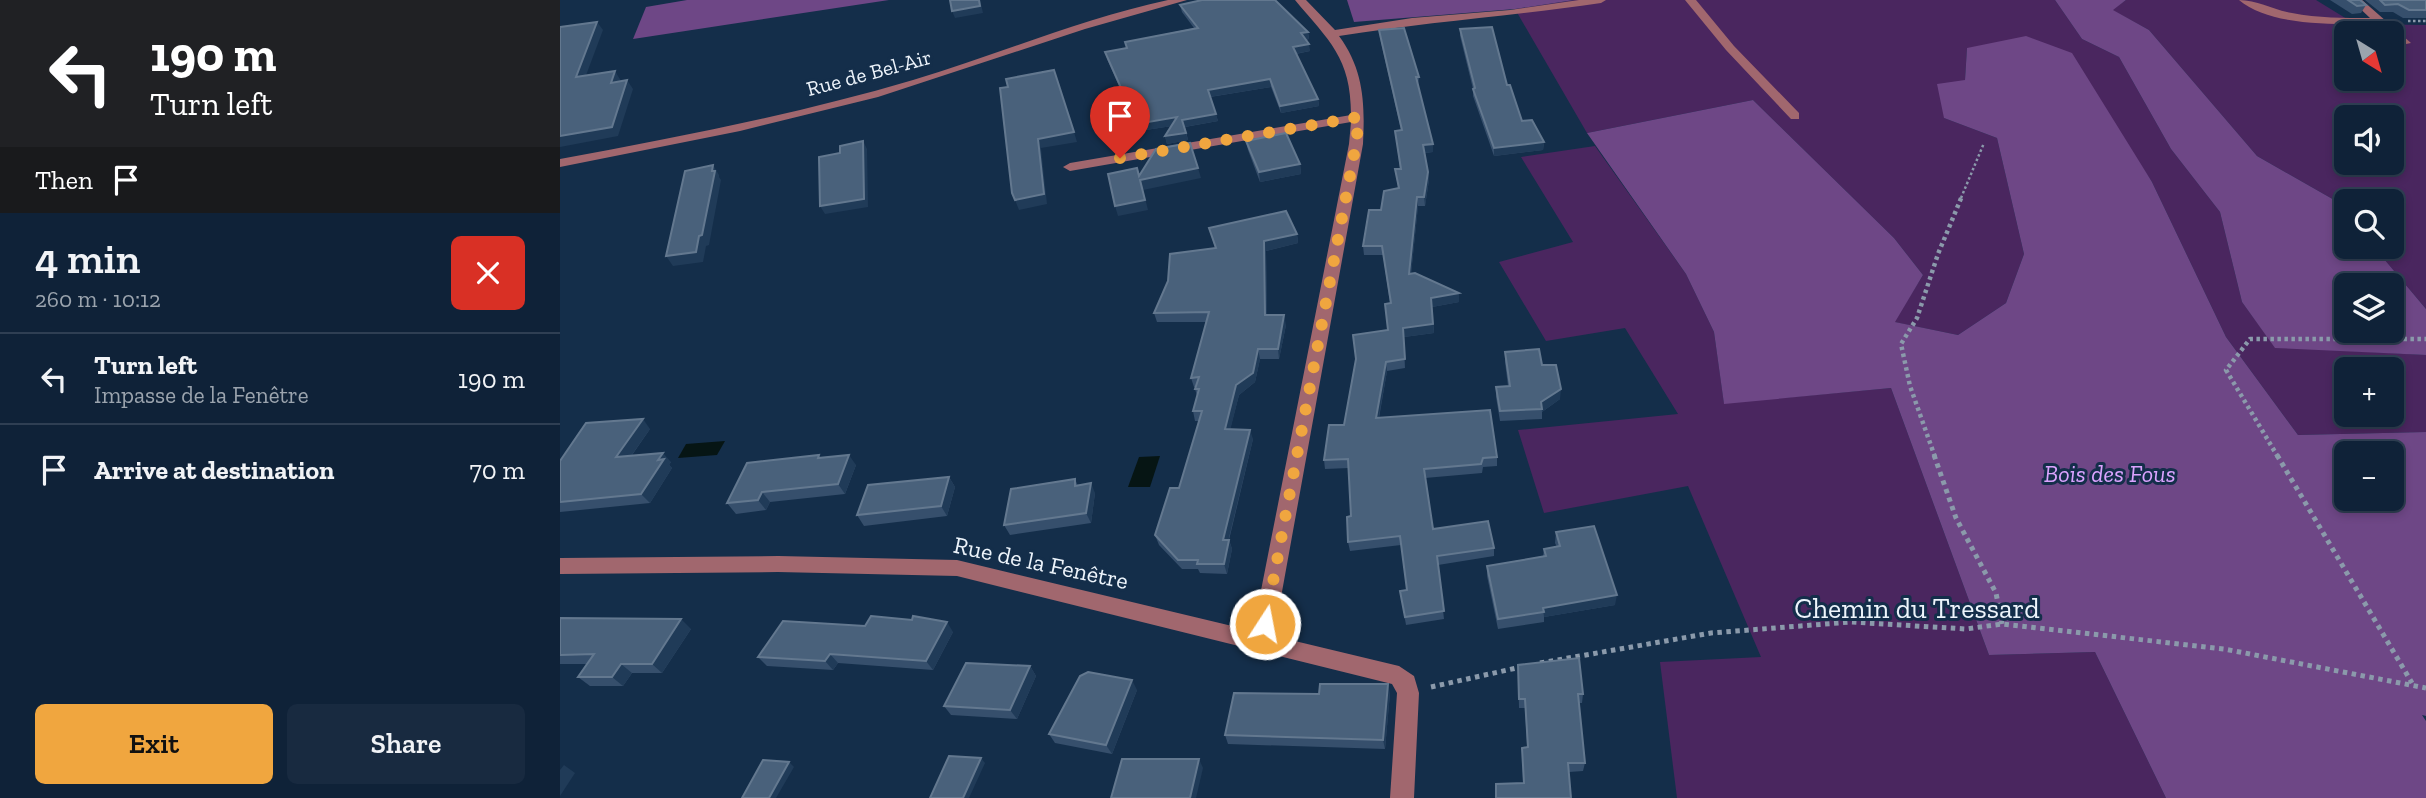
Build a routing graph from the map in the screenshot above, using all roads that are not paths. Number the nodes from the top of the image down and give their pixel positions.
1 (1182, 0) edge
2 (1300, 0) edge
3 (1601, 0) edge
4 (1690, 0) edge
5 (2244, 0) edge
6 (2356, 0) edge
7 (1159, 2) edge
8 (2334, 21) edge
9 (2379, 21) edge
10 (1334, 34) junction
11 (1795, 116) dead end
12 (1359, 117) junction
13 (560, 163) edge
14 (1070, 167) dead end
15 (560, 566) edge
16 (1262, 642) junction
17 (1402, 798) edge

1 - 7 street, Rue de Bel-Air
2 - 10 street
3 - 10 street
4 - 11 street
5 - 8 street
6 - 9 street
7 - 13 street, Rue de Bel-Air
10 - 12 street
12 - 14 street
12 - 16 street
15 - 16 street, Rue de la Fenêtre
16 - 17 street, Rue de la Fenêtre

